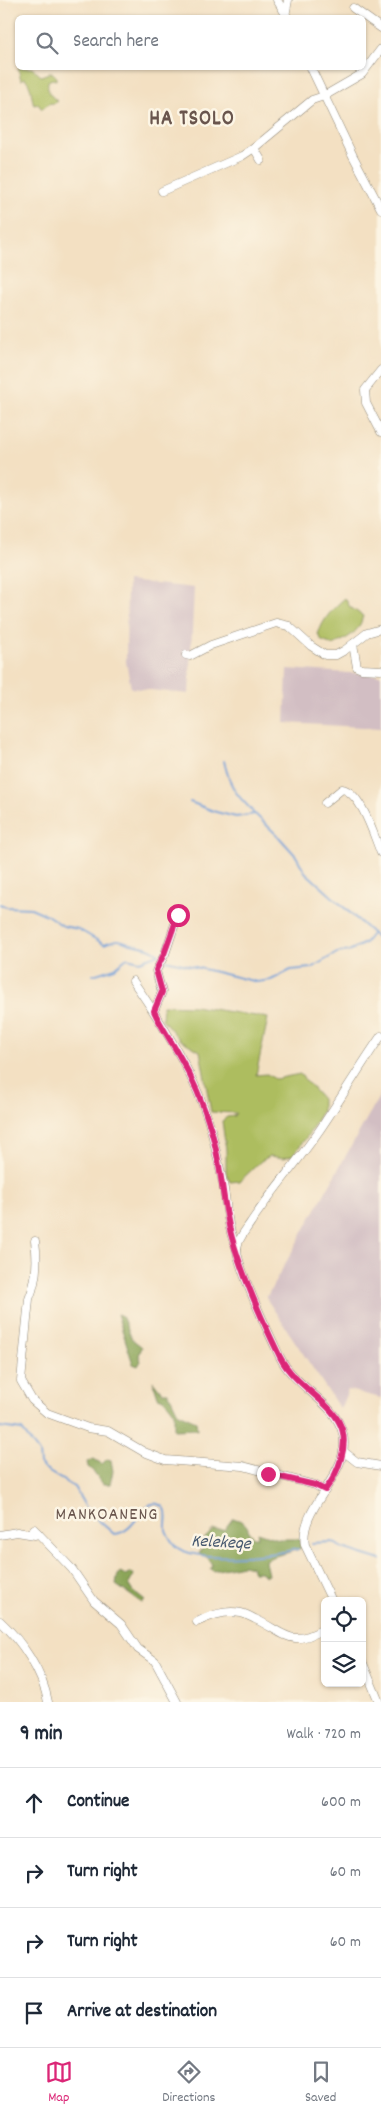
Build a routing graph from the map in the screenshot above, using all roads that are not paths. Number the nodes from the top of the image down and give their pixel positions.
1 (277, 0) edge
2 (288, 0) edge
3 (353, 8) dead end
4 (287, 14) edge
5 (363, 15) edge
6 (366, 17) edge
7 (381, 28) edge
8 (381, 48) edge
9 (366, 69) edge
10 (312, 70) edge
11 (365, 70) edge
12 (324, 96) junction
13 (254, 148) junction
14 (261, 160) dead end
15 (162, 191) dead end
16 (381, 209) edge
17 (381, 370) edge
18 (381, 432) edge
19 (381, 629) edge
20 (353, 644) junction
21 (186, 655) dead end
22 (381, 670) edge
23 (325, 803) dead end
24 (381, 853) edge
25 (178, 915) dead end
26 (132, 981) dead end
27 (154, 1011) junction
28 (381, 1036) edge
29 (35, 1241) dead end
30 (237, 1249) junction
31 (343, 1451) junction
32 (381, 1466) edge
33 (325, 1490) junction
34 (0, 1535) edge
35 (330, 1597) edge
36 (0, 1621) edge
37 (197, 1622) dead end
38 (321, 1630) edge
39 (366, 1671) edge
40 (48, 1702) edge
41 (177, 1702) edge
42 (379, 1702) edge

1 - 4 street
2 - 4 street
3 - 5 street
6 - 7 street
8 - 9 street
10 - 12 street
11 - 12 street
12 - 13 street
12 - 16 street
13 - 14 street
13 - 15 street
17 - 18 street
19 - 20 street
20 - 21 street
20 - 22 street
23 - 24 street
25 - 27 street
26 - 27 street
27 - 30 street
28 - 30 street
29 - 33 street
30 - 31 street
31 - 32 street
31 - 33 street
33 - 35 street
34 - 41 street
36 - 40 street
37 - 38 street
39 - 42 street

